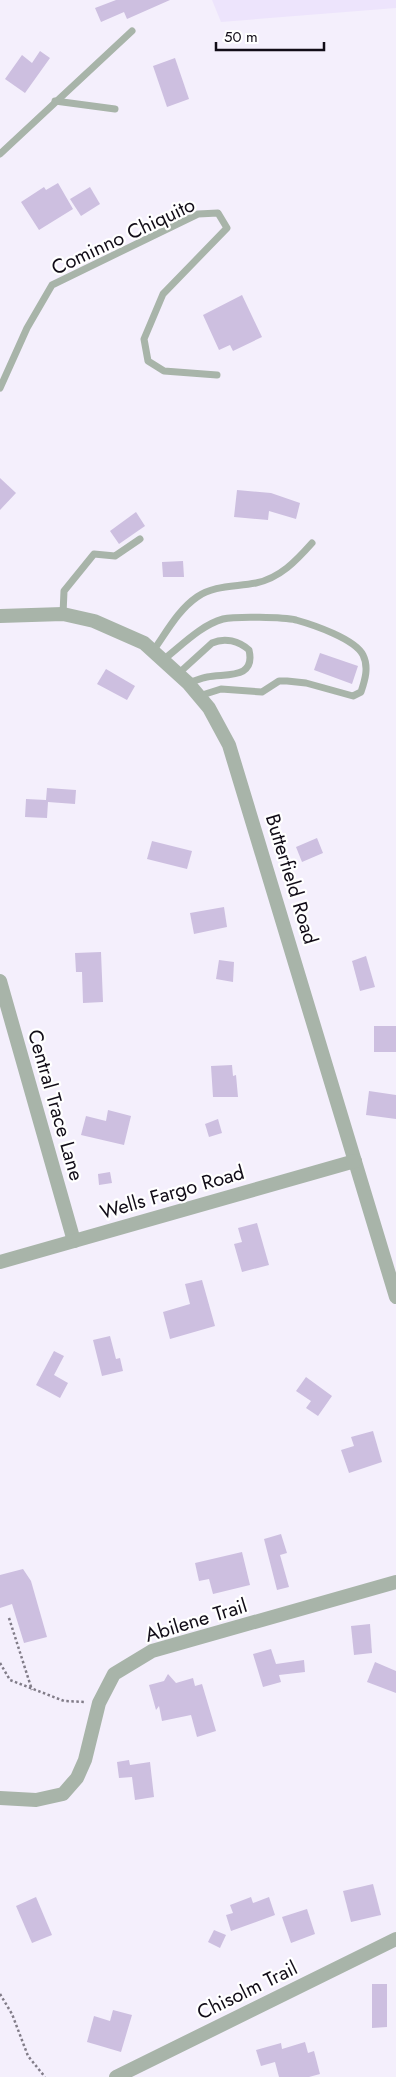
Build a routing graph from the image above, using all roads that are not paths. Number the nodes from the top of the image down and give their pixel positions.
1 (132, 31) dead end
2 (56, 101) junction
3 (115, 109) dead end
4 (0, 154) edge
5 (217, 375) dead end
6 (0, 388) edge
7 (140, 539) dead end
8 (312, 543) dead end
9 (63, 614) junction
10 (0, 616) edge
11 (158, 656) junction
12 (184, 678) junction
13 (198, 696) junction
14 (0, 981) edge
15 (355, 1160) junction
16 (74, 1241) junction
17 (0, 1262) edge
18 (396, 1297) edge
19 (396, 1582) edge
20 (0, 1798) edge
21 (396, 1939) edge
22 (116, 2077) edge

1 - 2 lane
2 - 3 lane
2 - 4 lane
5 - 6 lane, Cominno Chiquito
7 - 9 lane
8 - 11 lane
9 - 10 street, Butterfield Road
9 - 11 street, Butterfield Road
11 - 12 street, Butterfield Road
11 - 13 lane
12 - 12 lane
12 - 13 street, Butterfield Road
13 - 15 street, Butterfield Road
14 - 16 street, Central Trace Lane
15 - 16 street, Wells Fargo Road
15 - 18 street, Butterfield Road
16 - 17 street, Wells Fargo Road
19 - 20 street, Abilene Trail
21 - 22 street, Chisolm Trail

